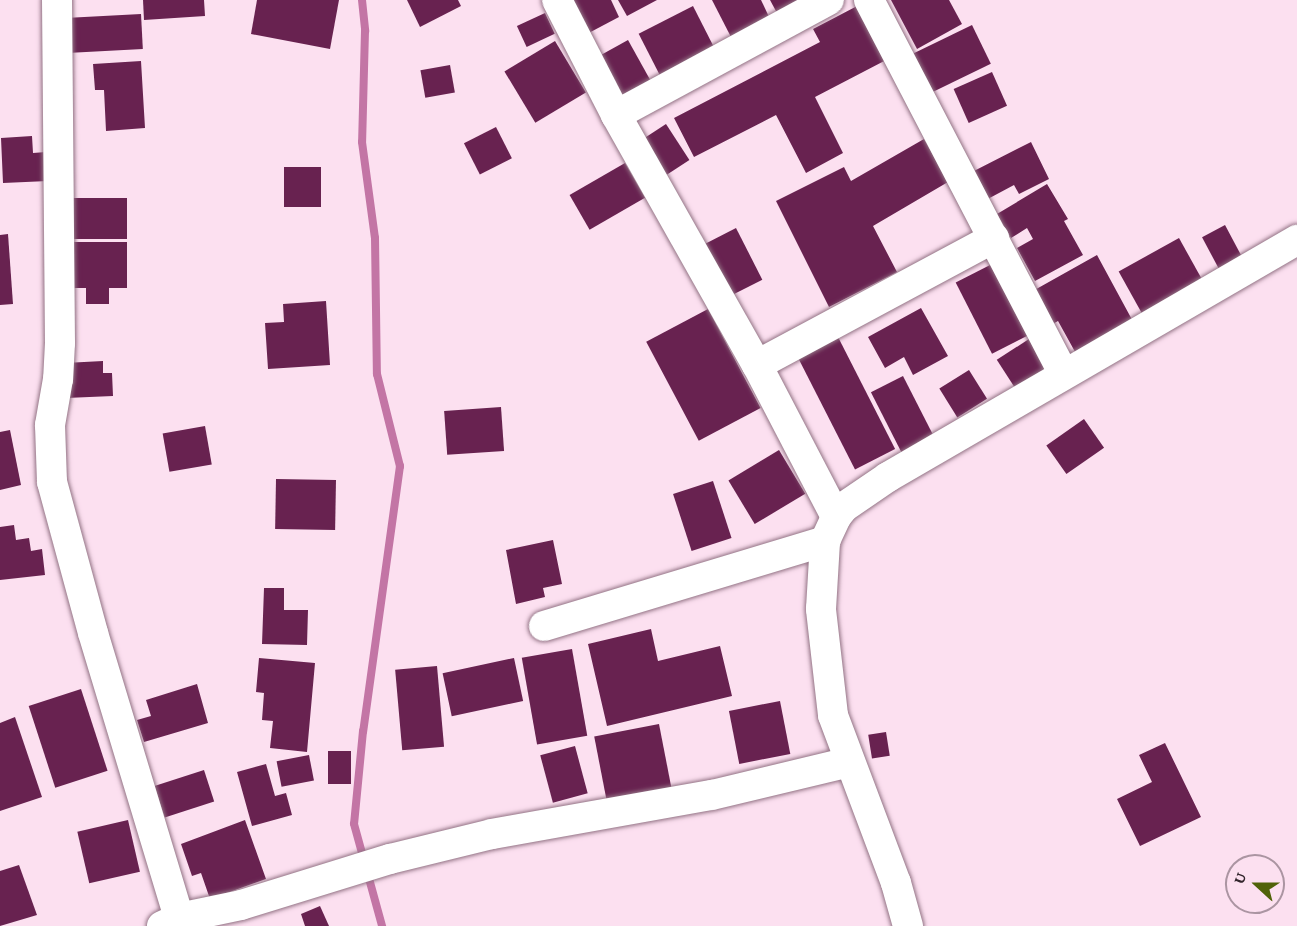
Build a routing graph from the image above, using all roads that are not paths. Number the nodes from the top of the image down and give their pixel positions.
1 (57, 0) edge
2 (557, 0) edge
3 (829, 0) edge
4 (869, 0) edge
5 (616, 115) junction
6 (994, 238) junction
7 (1297, 240) edge
8 (757, 365) junction
9 (1064, 374) junction
10 (830, 529) junction
11 (544, 626) dead end
12 (849, 762) junction
13 (171, 922) edge
14 (908, 926) edge

1 - 13 street
2 - 5 street
3 - 5 street
4 - 6 street
5 - 8 street
6 - 8 street
6 - 9 street
7 - 9 street
8 - 10 street
9 - 10 street
10 - 11 street
10 - 12 street
12 - 13 street
12 - 14 street

